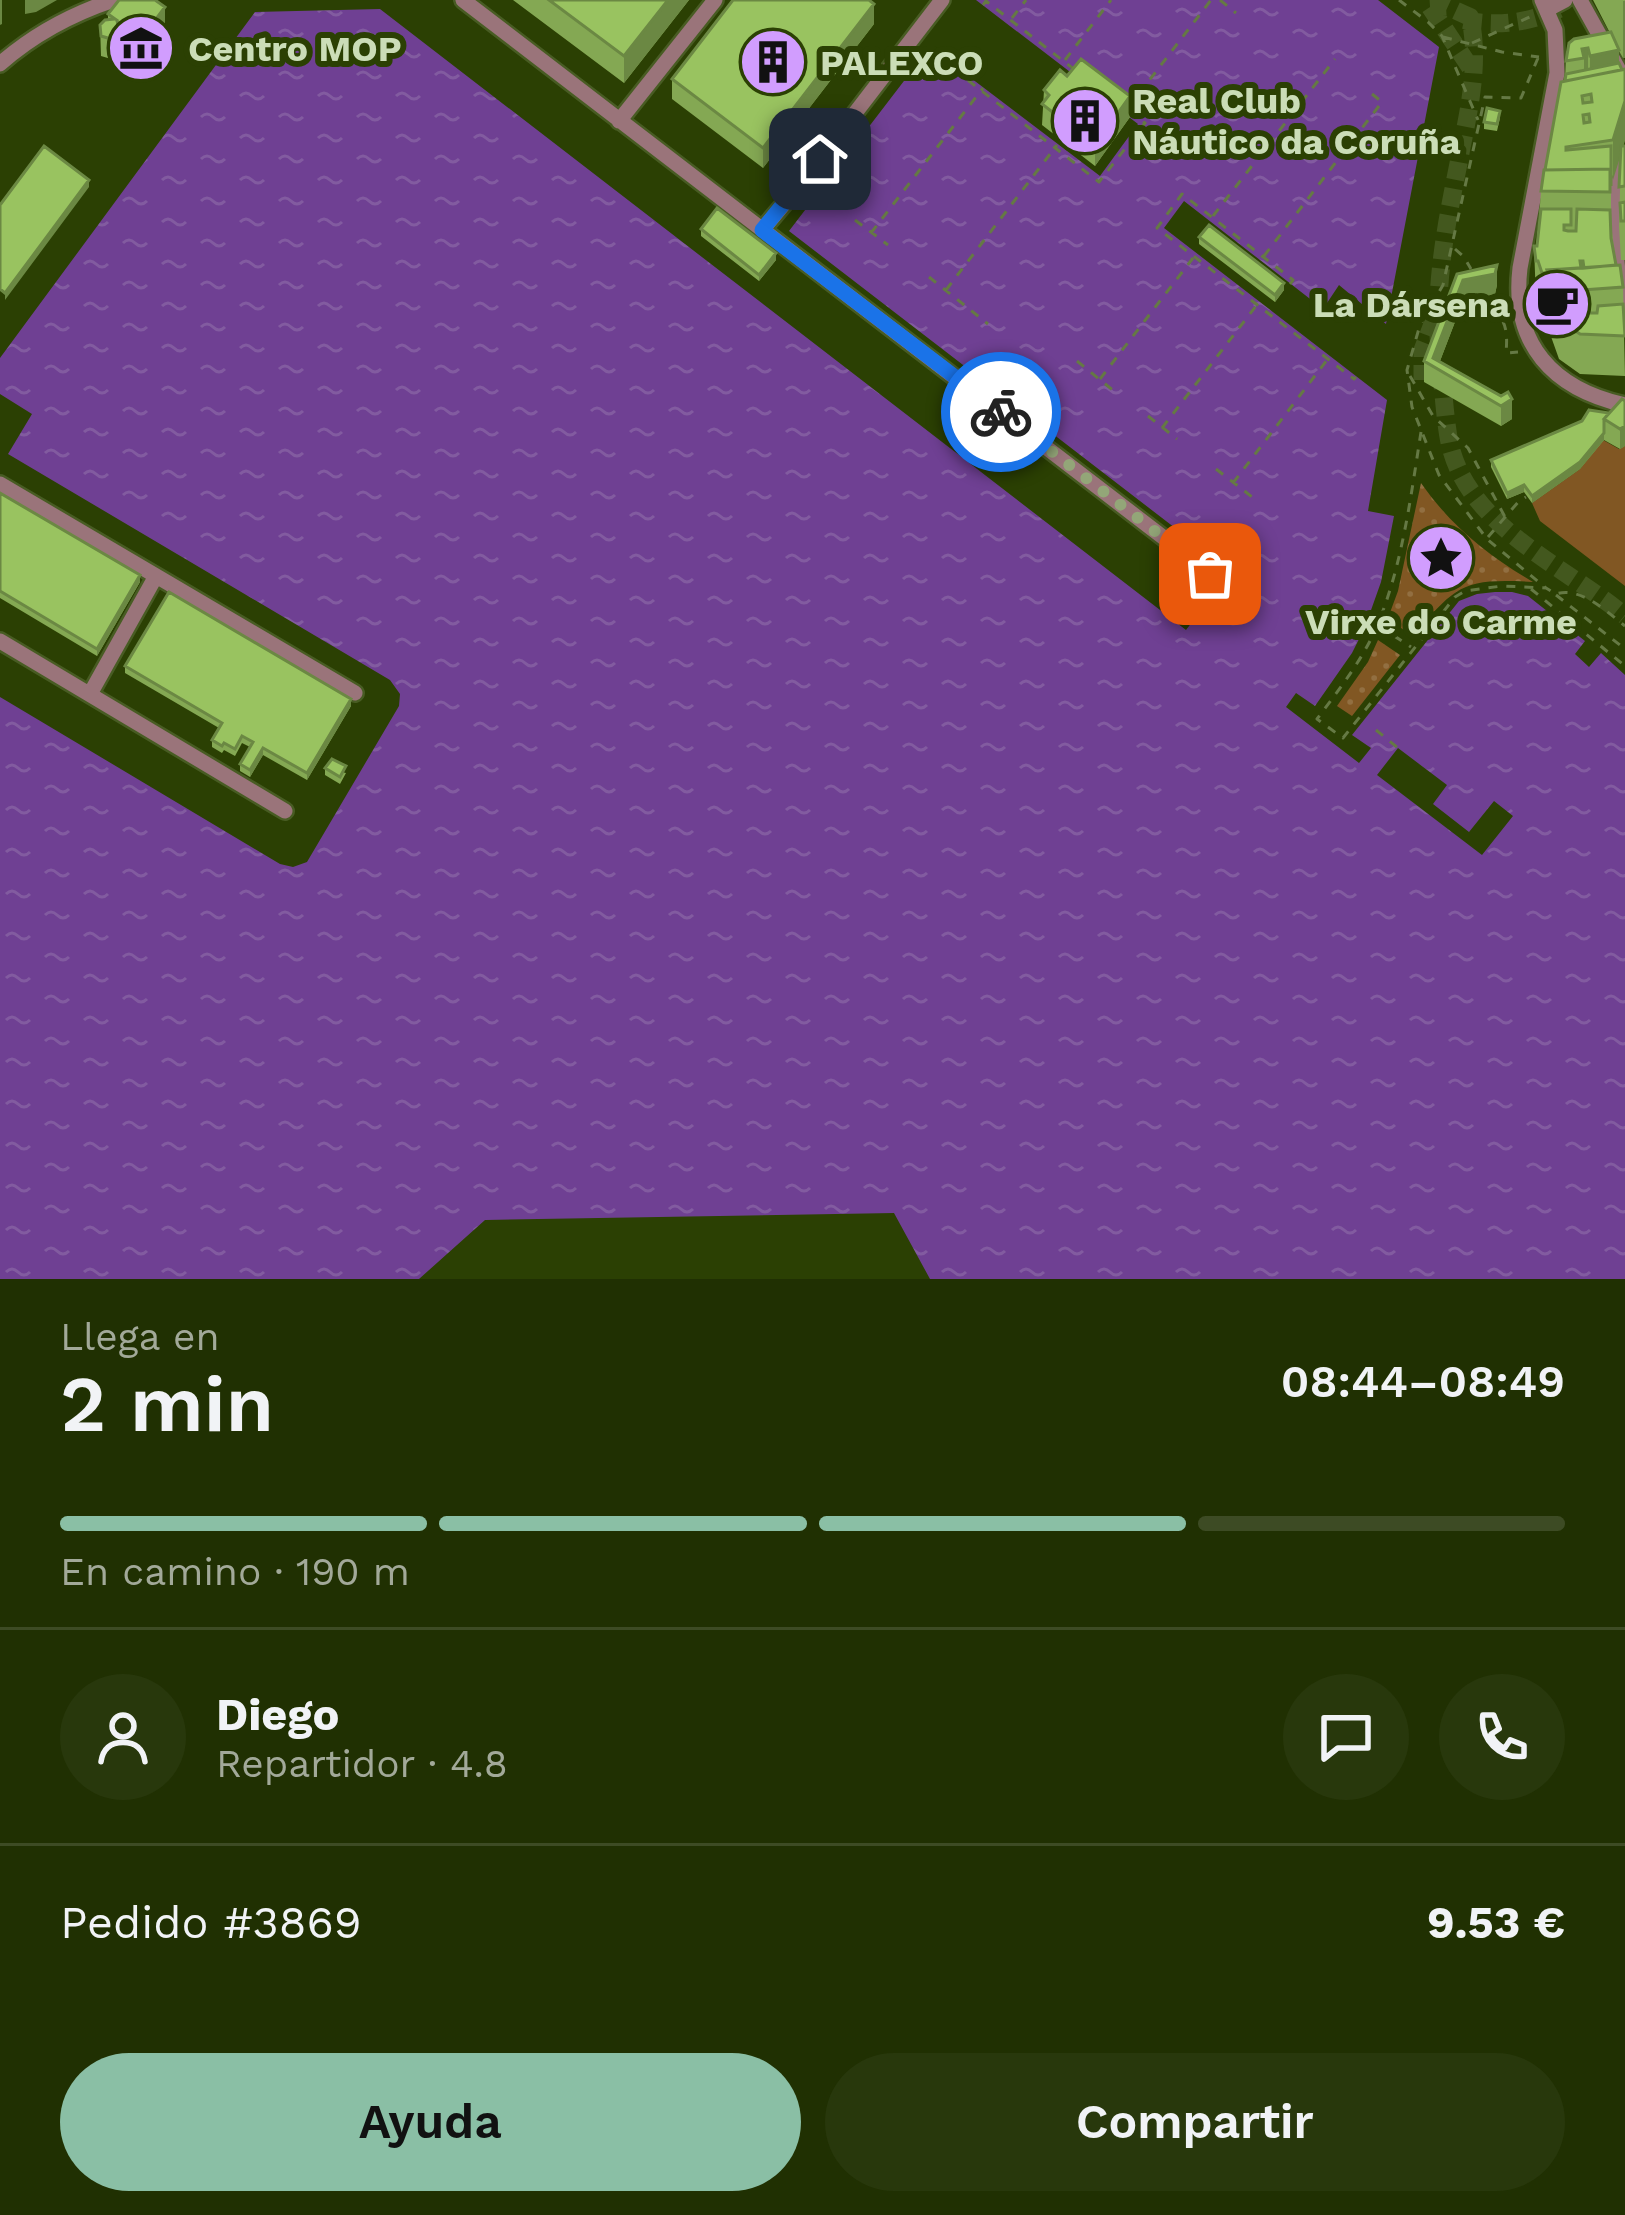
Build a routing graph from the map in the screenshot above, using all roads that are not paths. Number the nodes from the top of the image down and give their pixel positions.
1 (114, 0) edge
2 (463, 0) edge
3 (715, 0) edge
4 (941, 0) edge
5 (1565, 0) edge
6 (1580, 0) edge
7 (1545, 4) edge
8 (0, 64) edge
9 (1621, 65) edge
10 (1625, 81) edge
11 (619, 122) junction
12 (1625, 159) edge
13 (762, 230) junction
14 (1621, 265) edge
15 (1625, 322) edge
16 (1625, 405) edge
17 (0, 484) edge
18 (1210, 574) dead end
19 (156, 576) junction
20 (0, 640) edge
21 (355, 693) dead end
22 (89, 694) junction
23 (285, 811) dead end

1 - 8 street
2 - 11 street
3 - 11 street
4 - 13 street
5 - 7 street
6 - 9 street
7 - 16 street
9 - 10 street
11 - 13 street
12 - 14 street
13 - 18 street
14 - 15 street
17 - 19 street
19 - 21 street
19 - 22 street
20 - 22 street
22 - 23 street

